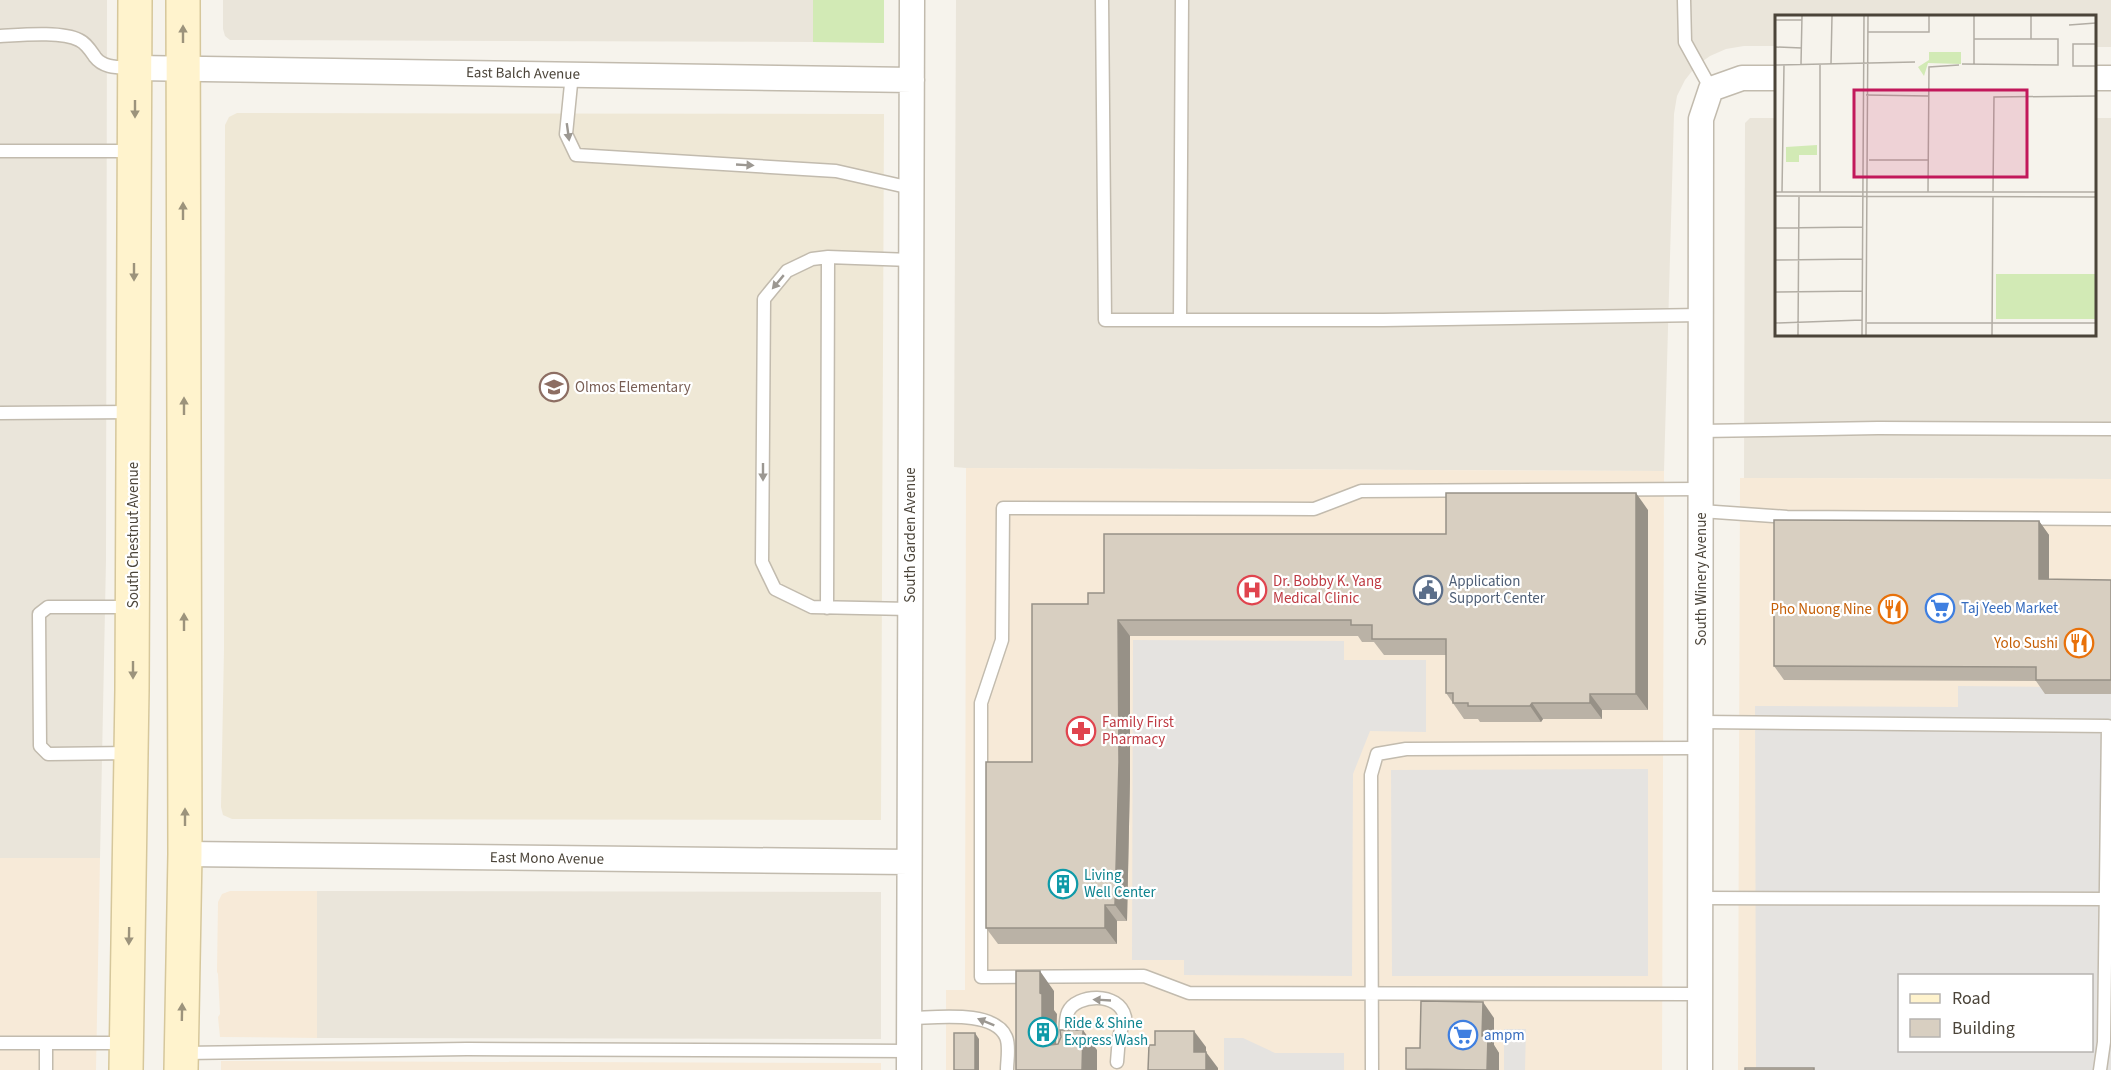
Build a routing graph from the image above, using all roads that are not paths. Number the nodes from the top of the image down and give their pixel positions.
1 (135, 0) edge
2 (183, 0) edge
3 (912, 0) edge
4 (1102, 0) edge
5 (1182, 0) edge
6 (1684, 0) edge
7 (0, 36) edge
8 (135, 68) junction
9 (183, 69) junction
10 (572, 74) junction
11 (1775, 78) edge
12 (912, 80) junction
13 (1711, 89) junction
14 (0, 151) edge
15 (135, 151) junction
16 (911, 188) junction
17 (828, 256) junction
18 (911, 260) junction
19 (1701, 315) junction
20 (1180, 320) junction
21 (134, 412) junction
22 (0, 413) edge
23 (2111, 429) edge
24 (1701, 431) junction
25 (184, 464) junction
26 (134, 465) junction
27 (1701, 500) junction
28 (2111, 519) edge
29 (133, 608) junction
30 (827, 608) junction
31 (910, 609) junction
32 (1701, 722) junction
33 (1701, 748) junction
34 (132, 753) junction
35 (185, 854) junction
36 (909, 862) junction
37 (1700, 898) junction
38 (2106, 899) junction
39 (1371, 993) junction
40 (1699, 994) junction
41 (909, 1018) junction
42 (0, 1043) edge
43 (46, 1043) junction
44 (127, 1056) edge
45 (1067, 1058) edge
46 (909, 1060) edge
47 (182, 1061) edge
48 (1117, 1062) dead end
49 (46, 1070) edge
50 (1007, 1070) edge
51 (1371, 1070) edge
52 (1700, 1070) edge
53 (2100, 1070) edge

1 - 8 main road, South Chestnut Avenue
9 -> 2 main road
3 - 12 street, South Garden Avenue
4 - 20 lane
5 - 20 lane
6 - 13 lane
7 - 8 lane
8 - 9 street, East Balch Avenue
8 -> 15 main road, South Chestnut Avenue
9 - 10 street, East Balch Avenue
25 -> 9 main road
10 - 12 street, East Balch Avenue
10 -> 16 lane
11 - 13 street
12 - 16 street, South Garden Avenue
13 - 19 street, South Winery Avenue
14 - 15 lane
15 -> 21 main road, South Chestnut Avenue
16 - 18 street, South Garden Avenue
17 - 18 lane
17 - 30 lane
17 -> 30 lane
18 - 31 street, South Garden Avenue
19 - 20 lane
19 - 24 street, South Winery Avenue
21 - 22 lane
21 - 26 main road, South Chestnut Avenue
23 - 24 lane
24 - 27 street, South Winery Avenue
25 - 26 main road
35 -> 25 main road
26 - 29 main road, South Chestnut Avenue
27 - 28 lane
27 - 32 street, South Winery Avenue
27 - 39 lane
29 -> 34 main road, South Chestnut Avenue
29 - 34 lane
30 - 31 lane
31 - 36 street, South Garden Avenue
32 - 33 street, South Winery Avenue
32 - 38 lane
33 - 37 street, South Winery Avenue
33 - 39 lane
34 -> 44 main road, South Chestnut Avenue
35 - 36 street, East Mono Avenue
47 -> 35 main road
36 - 41 street, South Garden Avenue
37 - 38 lane
37 - 40 street, South Winery Avenue
38 - 53 lane
39 - 40 lane
39 - 51 lane
40 - 52 street, South Winery Avenue
41 - 46 street, South Garden Avenue
50 -> 41 lane
42 - 43 lane
43 - 44 lane
43 - 49 lane
48 -> 45 lane
46 - 47 lane

